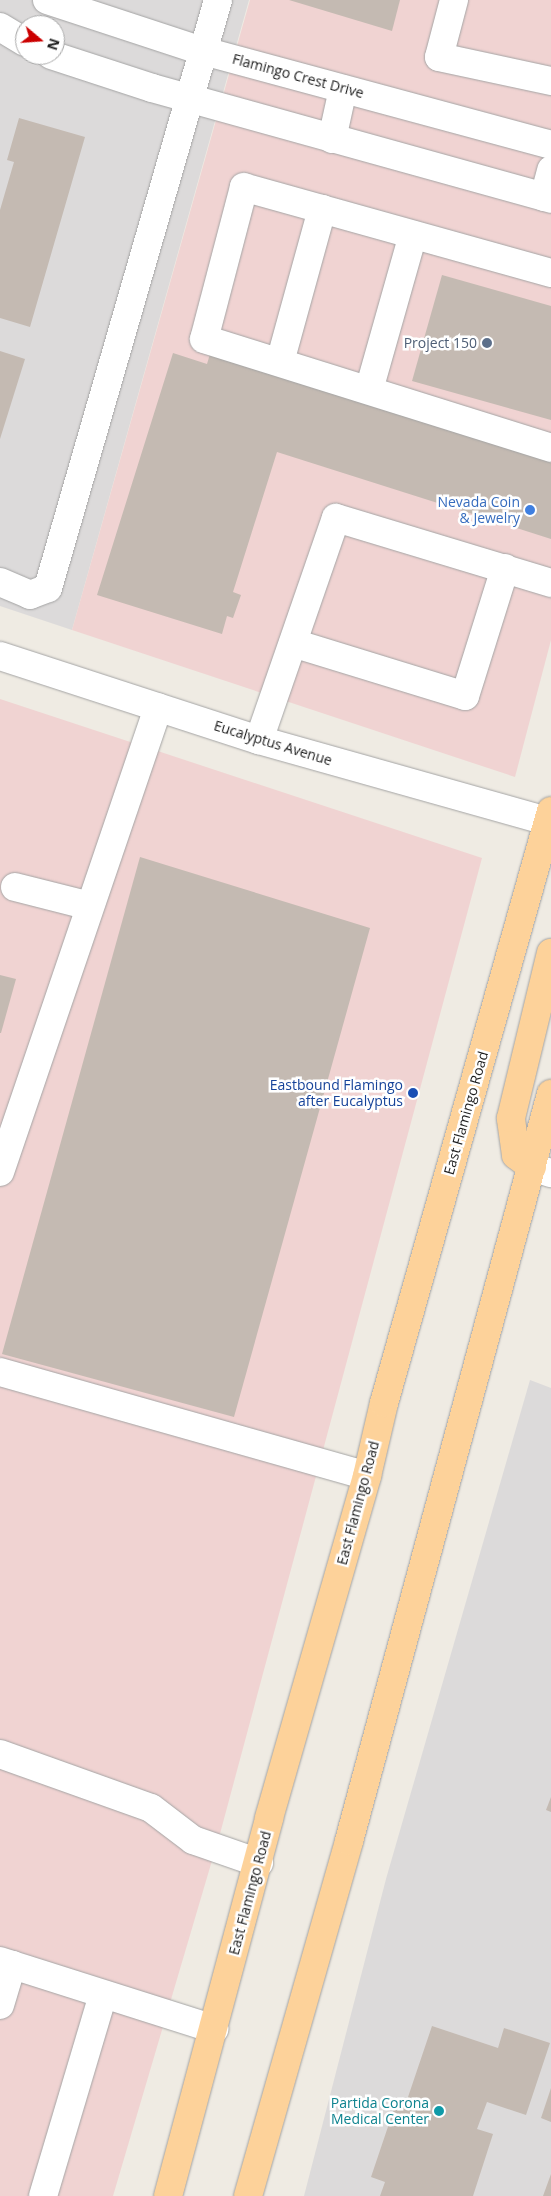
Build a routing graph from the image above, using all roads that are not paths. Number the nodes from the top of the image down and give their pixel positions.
1 (47, 0) edge
2 (218, 0) edge
3 (454, 0) edge
4 (0, 27) edge
5 (15, 36) edge
6 (204, 51) junction
7 (65, 59) edge
8 (551, 81) edge
9 (344, 89) junction
10 (191, 99) junction
11 (332, 139) junction
12 (551, 145) edge
13 (551, 170) edge
14 (547, 198) edge
15 (322, 209) junction
16 (414, 235) junction
17 (551, 273) edge
18 (280, 362) junction
19 (369, 390) junction
20 (551, 448) edge
21 (504, 568) junction
22 (0, 582) edge
23 (551, 583) edge
24 (293, 643) junction
25 (0, 656) edge
26 (158, 707) junction
27 (259, 740) junction
28 (550, 820) edge
29 (15, 887) dead end
30 (90, 906) junction
31 (551, 953) edge
32 (551, 1094) edge
33 (542, 1170) edge
34 (0, 1172) edge
35 (0, 1372) edge
36 (367, 1476) junction
37 (0, 1754) edge
38 (259, 1863) junction
39 (6, 1963) edge
40 (103, 1995) junction
41 (0, 2005) edge
42 (215, 2030) junction
43 (43, 2196) edge
44 (168, 2196) edge
45 (248, 2196) edge

1 - 6 street, Flamingo Crest Drive
2 - 6 street
3 - 8 street
4 - 5 street
6 - 9 street, Flamingo Crest Drive
6 - 10 street
7 - 10 street
9 - 11 street
9 - 12 street, Flamingo Crest Drive
10 - 11 street
10 - 22 street
11 - 14 street
13 - 14 street
15 - 16 street
15 - 18 street
15 - 18 street
16 - 17 street
16 - 19 street
18 - 19 street
19 - 20 street
21 - 23 street
21 - 24 street
21 - 24 street
24 - 27 street
25 - 26 street, Eucalyptus Avenue
26 - 27 street, Eucalyptus Avenue
26 - 30 street
27 - 28 street, Eucalyptus Avenue
28 - 36 main road, East Flamingo Road
29 - 30 street
30 - 34 street
31 - 33 main road
32 - 33 main road
33 - 45 main road
35 - 36 street
36 - 38 main road, East Flamingo Road
37 - 38 street
38 - 42 main road, East Flamingo Road
39 - 40 street
39 - 41 street
40 - 42 street
40 - 43 street
42 - 44 main road, East Flamingo Road

